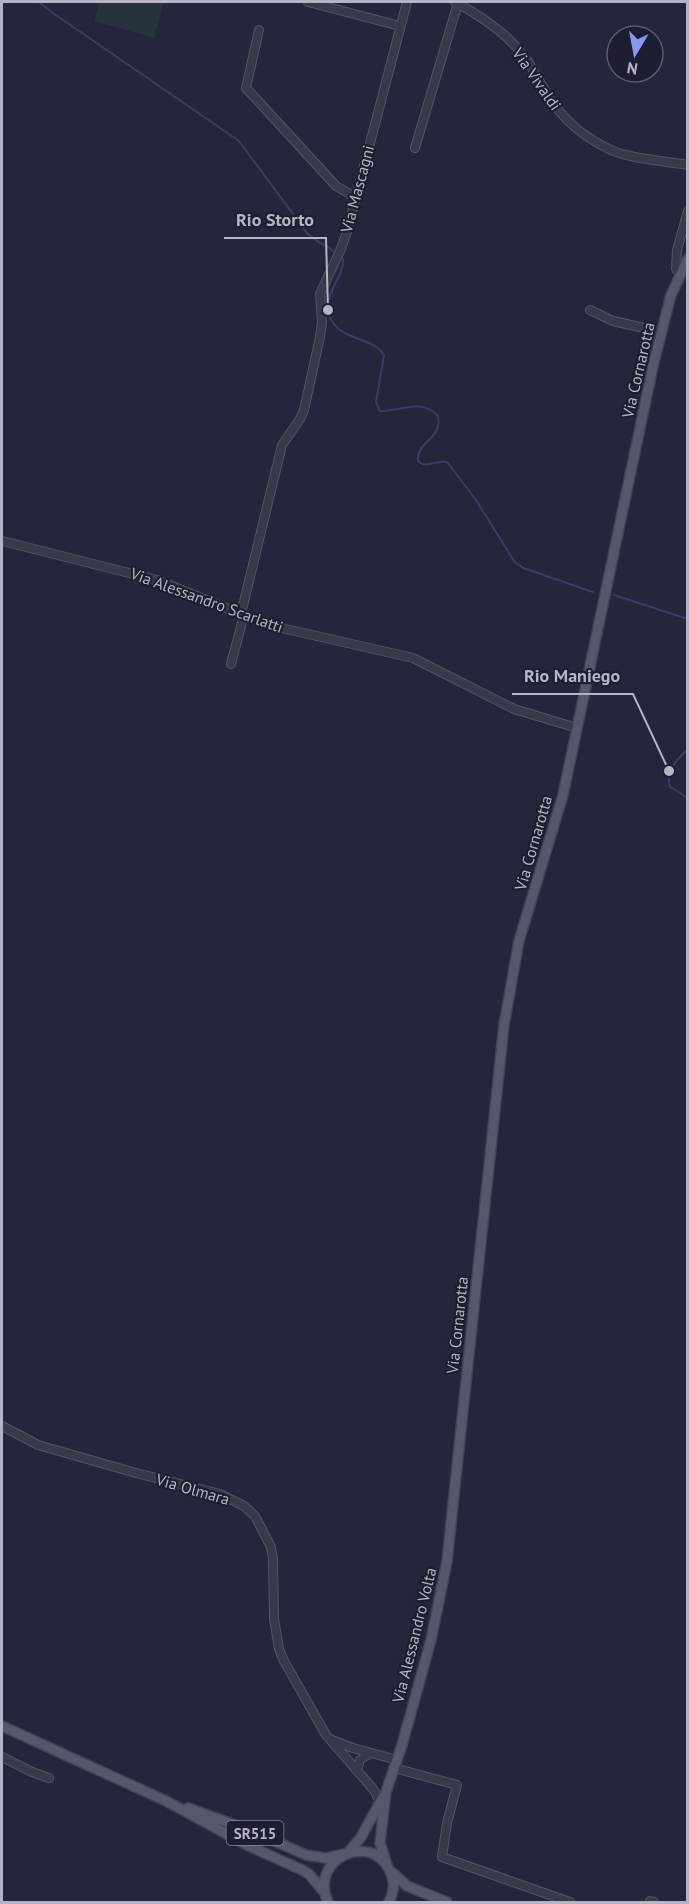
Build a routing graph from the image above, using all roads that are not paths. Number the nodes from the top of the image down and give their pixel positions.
1 (308, 2) edge
2 (407, 2) edge
3 (456, 2) edge
4 (325, 3) edge
5 (400, 26) junction
6 (259, 30) dead end
7 (415, 148) dead end
8 (687, 165) edge
9 (355, 197) junction
10 (687, 211) edge
11 (687, 259) edge
12 (680, 274) junction
13 (590, 310) dead end
14 (662, 332) junction
15 (2, 541) edge
16 (242, 614) junction
17 (231, 664) dead end
18 (577, 728) junction
19 (2, 1426) edge
20 (459, 1446) joint
21 (2, 1726) edge
22 (330, 1740) junction
23 (370, 1753) junction
24 (2, 1757) edge
25 (396, 1764) junction
26 (357, 1770) junction
27 (49, 1778) dead end
28 (386, 1792) junction
29 (166, 1801) junction
30 (378, 1805) junction
31 (346, 1854) junction
32 (388, 1867) junction
33 (324, 1892) junction
34 (328, 1902) edge
35 (390, 1902) edge
36 (447, 1902) edge
37 (570, 1902) edge

1 - 4 street
2 - 5 street, Via Mascagni
3 - 7 street, Via Vivaldi
3 - 8 street, Via Vivaldi
4 - 5 street
5 - 9 street, Via Mascagni
6 - 9 street
9 - 16 street, Via Mascagni
10 - 12 street
11 - 12 main road, Via Cornarotta
12 - 14 main road, Via Cornarotta
13 - 14 street
14 - 18 main road, Via Cornarotta
15 - 16 street, Via Alessandro Scarlatti
16 - 17 street, Via Mascagni
16 - 18 street, Via Alessandro Scarlatti
18 - 20 main road, Via Cornarotta
19 - 22 street, Via Olmara
20 - 25 main road, Via Alessandro Volta
21 - 29 main road, SR515
22 - 23 street
22 - 26 street, Via Olmara
23 - 25 street
23 - 26 street
24 - 27 street
25 - 28 main road, Via Alessandro Volta
25 - 37 street
26 - 30 street, Via Olmara
28 - 30 main road, Via Alessandro Volta
28 - 32 main road, Via Alessandro Volta
29 - 31 main road, SR515
29 - 33 main road, SR515
30 - 31 main road, Via Alessandro Volta
31 - 32 main road
31 - 33 main road, Via Alessandro Volta
32 - 35 main road, Via Alessandro Volta
32 - 36 main road
33 - 34 main road

